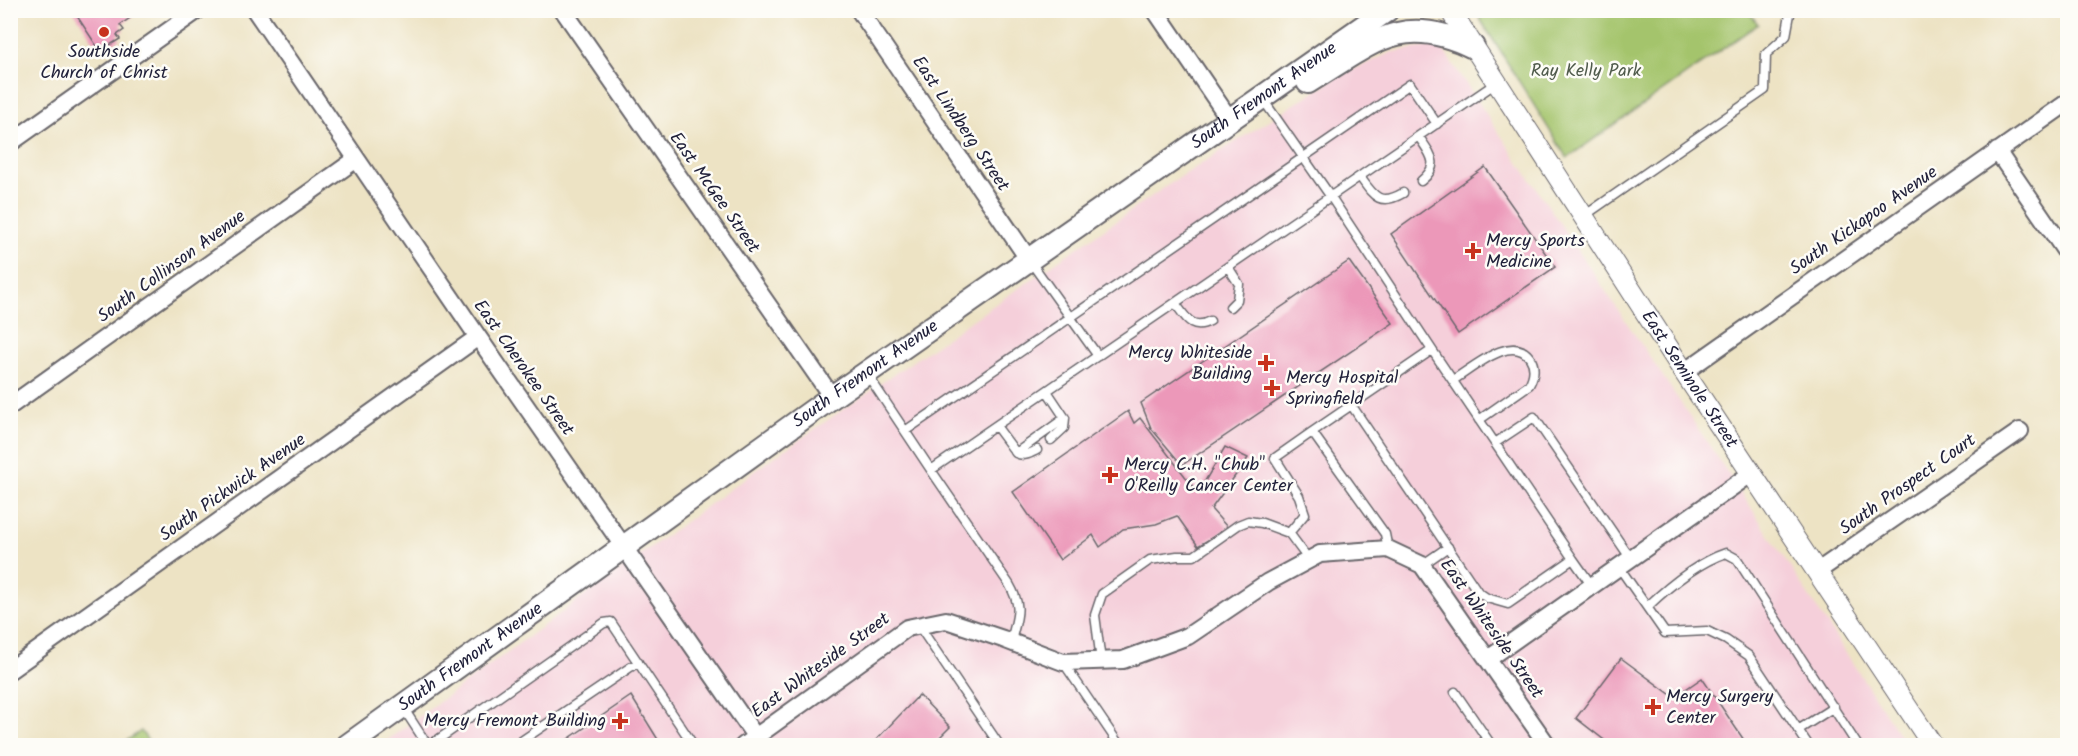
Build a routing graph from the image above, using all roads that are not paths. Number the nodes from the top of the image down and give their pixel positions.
1 (198, 10) edge
2 (563, 10) edge
3 (859, 10) edge
4 (1155, 10) edge
5 (1387, 10) edge
6 (1450, 10) edge
7 (1787, 10) edge
8 (259, 12) edge
9 (1473, 47) junction
10 (1496, 83) junction
11 (1262, 98) junction
12 (2067, 102) edge
13 (1230, 120) junction
14 (1437, 124) junction
15 (1419, 136) junction
16 (10, 143) edge
17 (1997, 151) junction
18 (1303, 158) junction
19 (355, 160) junction
20 (1360, 177) junction
21 (1421, 181) dead end
22 (1403, 193) dead end
23 (1330, 197) junction
24 (1584, 216) junction
25 (2067, 255) edge
26 (1029, 260) junction
27 (1228, 267) junction
28 (1175, 303) junction
29 (1230, 307) dead end
30 (1071, 317) junction
31 (1209, 321) dead end
32 (478, 338) junction
33 (1432, 350) junction
34 (1098, 356) junction
35 (1684, 372) junction
36 (866, 374) junction
37 (1453, 380) junction
38 (1047, 391) junction
39 (832, 397) junction
40 (10, 406) edge
41 (1352, 406) junction
42 (1065, 418) junction
43 (1479, 420) junction
44 (996, 426) junction
45 (905, 431) junction
46 (2020, 431) dead end
47 (1312, 432) junction
48 (1051, 440) dead end
49 (1496, 443) junction
50 (1037, 450) dead end
51 (1016, 453) junction
52 (931, 470) junction
53 (1752, 473) junction
54 (1289, 533) junction
55 (624, 547) junction
56 (1448, 547) junction
57 (1388, 549) junction
58 (1309, 560) junction
59 (1573, 560) junction
60 (1625, 563) junction
61 (1422, 565) junction
62 (1818, 571) junction
63 (1592, 586) junction
64 (1647, 607) junction
65 (918, 626) junction
66 (1011, 641) junction
67 (1488, 659) junction
68 (1101, 661) junction
69 (638, 662) junction
70 (1063, 662) junction
71 (10, 670) edge
72 (1455, 692) dead end
73 (402, 706) junction
74 (1834, 707) junction
75 (1798, 730) junction
76 (753, 742) edge
77 (347, 746) edge
78 (428, 746) edge
79 (514, 746) edge
80 (694, 746) edge
81 (1000, 746) edge
82 (1120, 746) edge
83 (1492, 746) edge
84 (1548, 746) edge
85 (1809, 746) edge
86 (1858, 746) edge
87 (1933, 746) edge

1 - 16 street
2 - 39 street, East McGee Street
3 - 26 street, East Lindberg Street
4 - 13 street
5 - 11 main road, South Fremont Avenue
6 - 9 street, East Seminole Street
7 - 24 lane
8 - 19 street, East Cherokee Street
9 - 10 street, East Seminole Street
9 - 11 main road
10 - 14 lane
10 - 24 street, East Seminole Street
11 - 13 main road, South Fremont Avenue
11 - 18 lane
12 - 17 street, South Kickapoo Avenue
13 - 26 main road, South Fremont Avenue
14 - 15 lane
14 - 18 lane
15 - 20 lane
15 - 21 lane
17 - 25 street
17 - 35 street, South Kickapoo Avenue
18 - 23 lane
18 - 30 lane
19 - 32 street, East Cherokee Street
19 - 40 street, South Collinson Avenue
20 - 22 lane
20 - 23 lane
23 - 27 lane
23 - 33 lane
24 - 35 street, East Seminole Street
26 - 30 lane
26 - 36 main road, South Fremont Avenue
27 - 28 lane
27 - 29 lane
28 - 31 lane
28 - 34 lane
30 - 34 lane
30 - 45 lane
32 - 55 street, East Cherokee Street
32 - 71 street, South Pickwick Avenue
33 - 37 lane
33 - 41 lane
34 - 38 lane
35 - 53 street, East Seminole Street
36 - 39 main road, South Fremont Avenue
36 - 45 lane
37 - 43 lane
37 - 43 lane
38 - 42 lane
38 - 44 lane
39 - 55 main road, South Fremont Avenue
41 - 47 lane
41 - 56 lane
42 - 48 lane
42 - 51 lane
43 - 49 lane
44 - 51 lane
44 - 52 lane
45 - 52 lane
46 - 62 street, South Prospect Court
47 - 54 lane
47 - 57 lane
49 - 59 lane
49 - 60 lane
50 - 51 lane
52 - 66 lane
53 - 60 street
53 - 62 street, East Seminole Street
54 - 58 lane
54 - 68 lane
55 - 73 main road, South Fremont Avenue
55 - 76 street, East Cherokee Street
56 - 59 lane
56 - 61 lane
57 - 58 street, East Whiteside Street
57 - 61 street, East Whiteside Street
58 - 68 street, East Whiteside Street
59 - 63 lane
60 - 63 street
60 - 64 lane
61 - 67 street, East Whiteside Street
62 - 87 street, East Seminole Street
63 - 67 street
64 - 74 lane
64 - 75 lane
65 - 66 street, East Whiteside Street
65 - 76 street, East Whiteside Street
65 - 81 lane
66 - 70 street, East Whiteside Street
67 - 84 street, East Whiteside Street
68 - 70 street, East Whiteside Street
69 - 78 lane
69 - 79 lane
69 - 80 lane
70 - 82 lane
72 - 83 lane
73 - 77 main road, South Fremont Avenue
73 - 78 lane
74 - 75 lane
74 - 86 lane
75 - 85 lane

